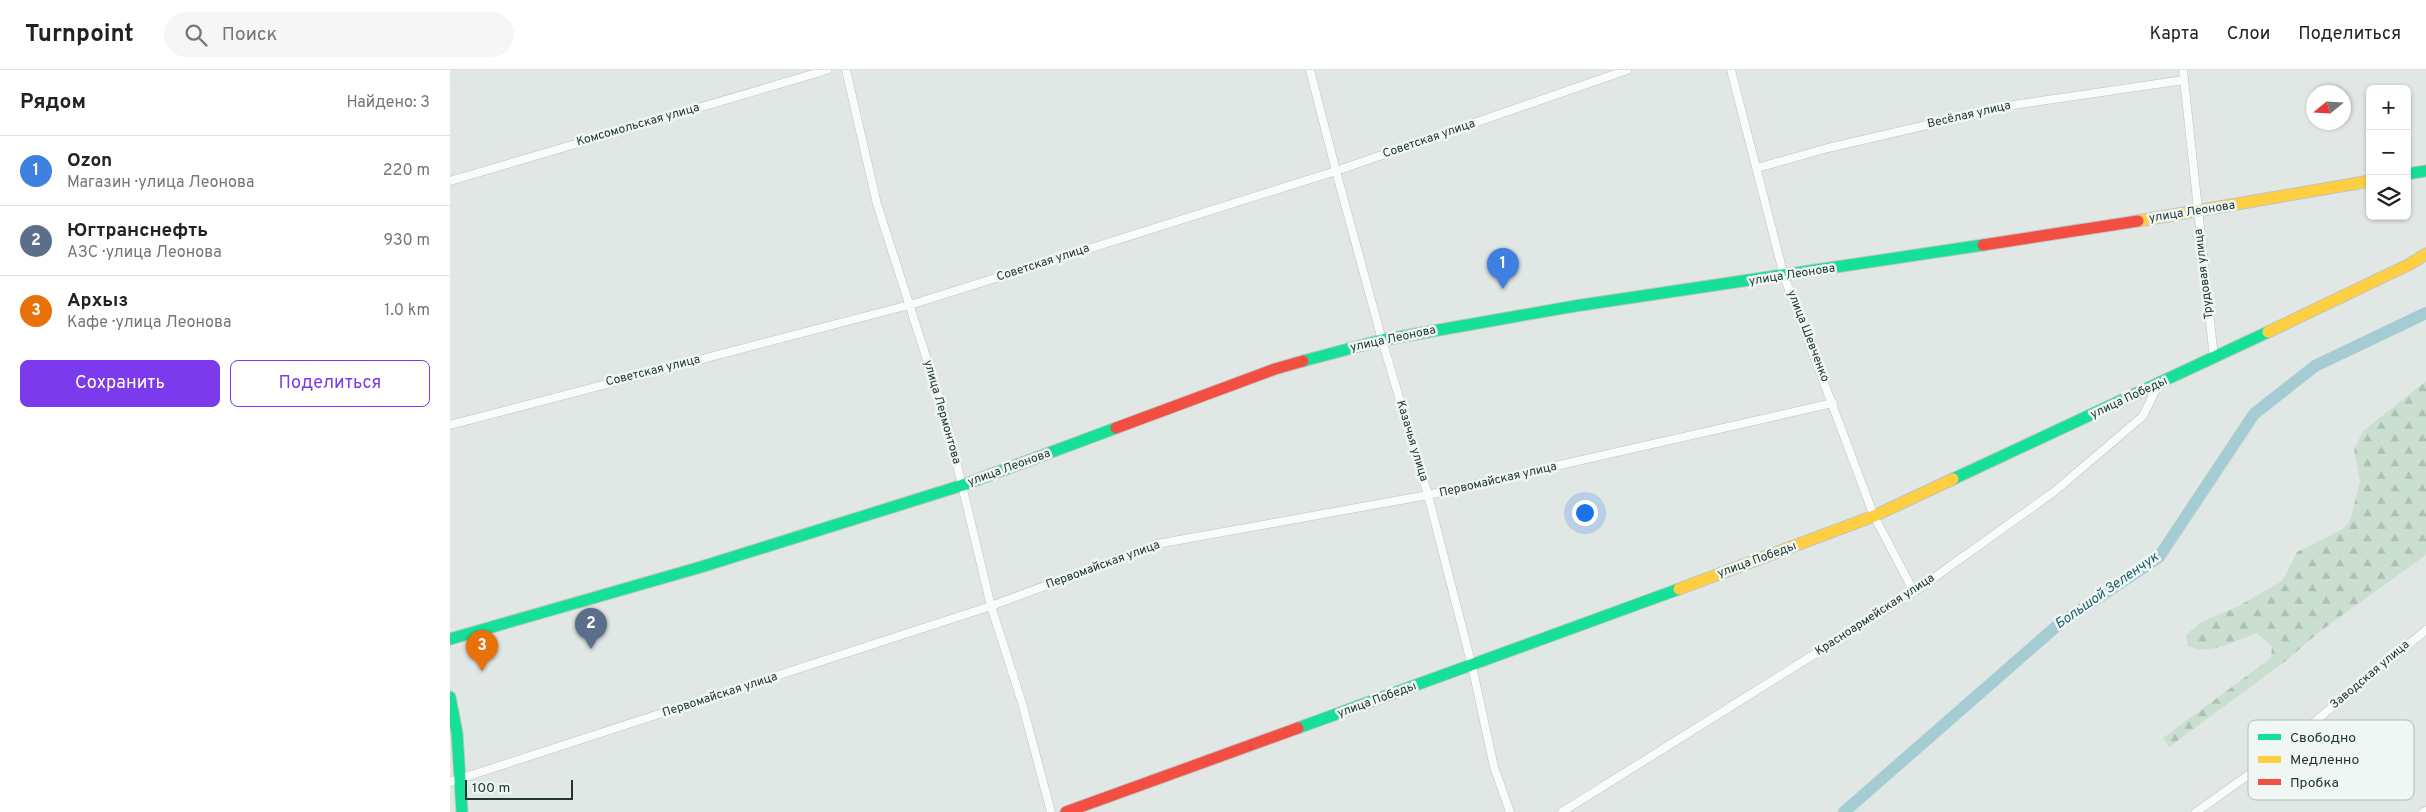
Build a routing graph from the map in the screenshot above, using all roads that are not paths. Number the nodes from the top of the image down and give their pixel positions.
1 (827, 70) edge
2 (846, 70) edge
3 (1310, 70) edge
4 (1627, 70) edge
5 (1731, 70) edge
6 (2183, 70) edge
7 (2184, 80) junction
8 (1757, 168) junction
9 (1336, 171) junction
10 (2426, 171) edge
11 (2411, 173) edge
12 (450, 181) edge
13 (2366, 182) edge
14 (2197, 212) junction
15 (2426, 254) edge
16 (1784, 276) junction
17 (910, 305) junction
18 (1382, 340) junction
19 (2214, 358) junction
20 (2158, 385) junction
21 (1833, 403) junction
22 (450, 424) edge
23 (962, 485) junction
24 (1428, 496) junction
25 (1874, 516) junction
26 (1914, 592) junction
27 (991, 606) junction
28 (2426, 630) edge
29 (450, 640) edge
30 (1472, 666) junction
31 (450, 697) edge
32 (2316, 720) edge
33 (2248, 774) edge
34 (455, 781) edge
35 (462, 812) edge
36 (1051, 812) edge
37 (1066, 812) edge
38 (1510, 812) edge
39 (1562, 812) edge
40 (2196, 812) edge

1 - 12 street, Комсомольская улица
2 - 17 street, улица Лермонтова
3 - 9 street, Казачья улица
4 - 9 street, Советская улица
5 - 8 street, улица Шевченко
6 - 7 street, Трудовая улица
7 - 8 street, Весёлая улица
7 - 14 street, Трудовая улица
8 - 16 street, улица Шевченко
9 - 17 street, Советская улица
9 - 18 street, Казачья улица
10 - 11 main road
13 - 14 main road, улица Леонова
14 - 16 main road, улица Леонова
14 - 19 street, Трудовая улица
15 - 19 main road, улица Победы
16 - 18 main road, улица Леонова
16 - 21 street, улица Шевченко
17 - 22 street, Советская улица
17 - 23 street, улица Лермонтова
18 - 23 main road, улица Леонова
18 - 24 street, Казачья улица
19 - 20 main road, улица Победы
20 - 25 main road, улица Победы
20 - 26 street, Красноармейская улица
21 - 24 street, Первомайская улица
21 - 25 street, улица Шевченко
23 - 27 street, улица Лермонтова
23 - 29 main road, улица Леонова
24 - 27 street, Первомайская улица
24 - 30 street, Казачья улица
25 - 26 street, улица Шевченко
25 - 30 main road, улица Победы
26 - 39 street, Красноармейская улица
27 - 34 street, Первомайская улица
27 - 36 street, улица Лермонтова
28 - 32 street, Заводская улица
30 - 37 main road, улица Победы
30 - 38 street, Казачья улица
31 - 34 main road
33 - 40 street, Заводская улица
34 - 35 main road

